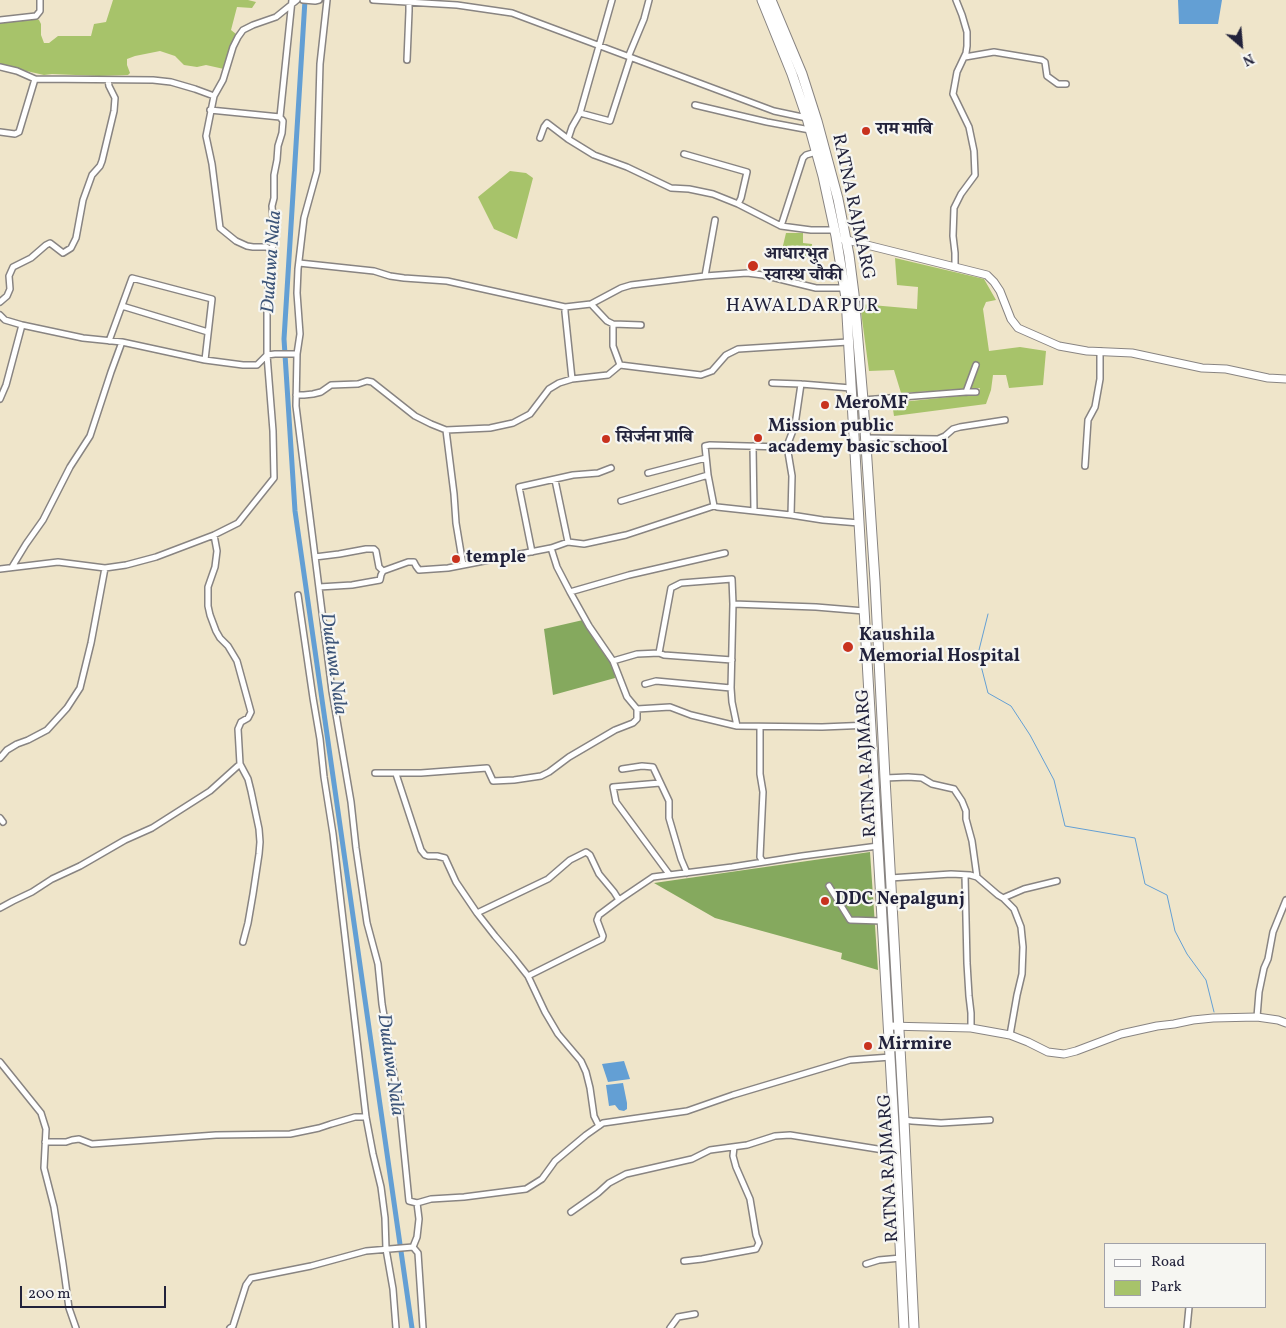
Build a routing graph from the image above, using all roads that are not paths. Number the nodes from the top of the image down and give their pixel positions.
1 (40, 0) edge
2 (297, 0) edge
3 (303, 0) edge
4 (327, 0) edge
5 (374, 0) edge
6 (612, 0) edge
7 (650, 0) edge
8 (762, 0) edge
9 (771, 0) edge
10 (956, 0) edge
11 (317, 1) edge
12 (409, 2) junction
13 (291, 3) edge
14 (0, 20) edge
15 (600, 46) junction
16 (629, 57) junction
17 (964, 57) junction
18 (407, 60) dead end
19 (0, 67) edge
20 (35, 78) junction
21 (108, 80) junction
22 (1066, 84) dead end
23 (214, 96) junction
24 (695, 105) dead end
25 (210, 110) junction
26 (580, 113) junction
27 (280, 117) junction
28 (807, 118) junction
29 (810, 130) junction
30 (0, 132) edge
31 (540, 138) dead end
32 (568, 139) junction
33 (816, 152) junction
34 (684, 154) dead end
35 (738, 204) junction
36 (715, 220) dead end
37 (781, 226) junction
38 (835, 233) junction
39 (846, 240) junction
40 (273, 250) junction
41 (299, 263) junction
42 (955, 267) junction
43 (705, 276) junction
44 (844, 288) junction
45 (0, 302) edge
46 (592, 304) junction
47 (122, 306) junction
48 (566, 307) junction
49 (0, 315) edge
50 (613, 324) junction
51 (641, 325) dead end
52 (22, 326) junction
53 (208, 332) junction
54 (109, 341) junction
55 (122, 342) junction
56 (848, 342) junction
57 (1100, 351) junction
58 (297, 354) junction
59 (267, 355) junction
60 (205, 360) junction
61 (620, 365) junction
62 (976, 365) dead end
63 (572, 379) junction
64 (1286, 379) edge
65 (772, 383) dead end
66 (801, 384) junction
67 (852, 388) junction
68 (966, 392) junction
69 (976, 392) dead end
70 (296, 395) junction
71 (0, 399) edge
72 (863, 400) junction
73 (1005, 420) dead end
74 (446, 430) junction
75 (866, 438) junction
76 (753, 446) junction
77 (787, 446) junction
78 (706, 458) junction
79 (1085, 466) dead end
80 (611, 468) dead end
81 (648, 473) dead end
82 (708, 474) junction
83 (555, 480) junction
84 (621, 501) dead end
85 (714, 506) junction
86 (754, 511) junction
87 (791, 515) junction
88 (859, 523) junction
89 (214, 535) junction
90 (568, 542) junction
91 (551, 548) junction
92 (532, 552) junction
93 (725, 553) dead end
94 (315, 557) junction
95 (464, 565) junction
96 (12, 567) junction
97 (105, 568) junction
98 (0, 569) edge
99 (383, 571) junction
100 (319, 587) junction
101 (570, 592) junction
102 (298, 595) dead end
103 (734, 604) junction
104 (864, 611) junction
105 (659, 653) junction
106 (732, 660) junction
107 (613, 661) junction
108 (645, 684) dead end
109 (731, 688) junction
110 (637, 709) junction
111 (871, 725) junction
112 (737, 726) junction
113 (760, 727) junction
114 (0, 758) edge
115 (240, 764) junction
116 (622, 769) dead end
117 (375, 773) dead end
118 (396, 774) junction
119 (885, 778) junction
120 (660, 783) junction
121 (878, 846) junction
122 (763, 862) junction
123 (687, 873) junction
124 (669, 874) junction
125 (965, 875) junction
126 (977, 877) junction
127 (890, 878) junction
128 (1057, 881) dead end
129 (829, 886) dead end
130 (1003, 898) junction
131 (618, 900) junction
132 (1286, 900) edge
133 (0, 908) edge
134 (478, 913) junction
135 (882, 921) junction
136 (243, 942) dead end
137 (528, 976) junction
138 (1257, 1017) junction
139 (1286, 1023) edge
140 (888, 1026) junction
141 (899, 1027) junction
142 (971, 1028) junction
143 (1010, 1035) junction
144 (890, 1057) junction
145 (900, 1058) junction
146 (0, 1062) edge
147 (366, 1117) junction
148 (904, 1120) junction
149 (990, 1120) dead end
150 (599, 1126) junction
151 (46, 1142) junction
152 (734, 1146) junction
153 (896, 1152) junction
154 (417, 1203) junction
155 (571, 1212) dead end
156 (413, 1247) junction
157 (388, 1249) junction
158 (900, 1258) junction
159 (684, 1261) dead end
160 (866, 1264) dead end
161 (1189, 1308) edge
162 (695, 1314) dead end
163 (76, 1328) edge
164 (230, 1328) edge
165 (396, 1328) edge
166 (423, 1328) edge
167 (670, 1328) edge
168 (904, 1328) edge
169 (914, 1328) edge
170 (1187, 1328) edge

1 - 14 street
2 - 13 street
3 - 11 street
4 - 41 street
5 - 12 street
6 - 15 street
7 - 16 street
8 - 28 highway, RATNA RAJMARG
9 - 39 highway, RATNA RAJMARG
10 - 17 street
12 - 15 street
12 - 18 street
13 - 23 street
13 - 27 street
15 - 16 street
15 - 26 street
16 - 26 street
16 - 28 street
17 - 22 street
17 - 42 street
19 - 20 street
20 - 21 street
20 - 30 street
21 - 23 street
21 - 45 street
23 - 25 street
24 - 29 street
25 - 27 street
25 - 40 street
26 - 32 street
27 - 40 street
28 - 29 highway, RATNA RAJMARG
29 - 33 highway, RATNA RAJMARG
31 - 32 street
32 - 35 street
33 - 37 street
33 - 38 highway, RATNA RAJMARG
34 - 35 street
35 - 37 street
36 - 43 street
37 - 38 street
38 - 39 street
38 - 44 highway, RATNA RAJMARG
39 - 42 street
39 - 72 highway, RATNA RAJMARG
40 - 59 street
41 - 48 street
41 - 58 street
42 - 57 street
43 - 44 street
43 - 46 street
44 - 56 highway, RATNA RAJMARG
46 - 48 street
46 - 50 street
47 - 53 street
47 - 53 street
47 - 54 street
48 - 63 street
49 - 52 street
50 - 51 street
50 - 61 street
52 - 54 street
52 - 71 street
53 - 60 street
54 - 55 street
55 - 60 street
55 - 96 street
56 - 61 street
56 - 67 highway, RATNA RAJMARG
57 - 64 street
57 - 79 street
58 - 59 street
58 - 70 street
59 - 60 street
59 - 89 street
61 - 63 street
62 - 68 street
63 - 74 street
65 - 66 street
66 - 67 street
66 - 77 street
67 - 88 highway, RATNA RAJMARG
68 - 69 street
68 - 72 street
70 - 74 street
70 - 94 street
72 - 75 highway, RATNA RAJMARG
73 - 75 street
74 - 95 street
75 - 119 highway, RATNA RAJMARG
76 - 77 street
76 - 78 street
76 - 86 street
77 - 87 street
78 - 81 street
78 - 82 street
80 - 83 street
82 - 84 street
82 - 85 street
83 - 90 street
83 - 92 street
85 - 86 street
85 - 90 street
86 - 87 street
87 - 88 street
88 - 104 highway, RATNA RAJMARG
89 - 97 street
89 - 115 street
90 - 91 street
91 - 92 street
91 - 101 street
92 - 95 street
93 - 101 street
94 - 99 street
94 - 100 street
95 - 99 street
96 - 97 street
96 - 98 street
97 - 114 street
99 - 100 street
100 - 154 street
101 - 107 street
102 - 147 street
103 - 104 street
103 - 105 street
103 - 106 street
104 - 111 highway, RATNA RAJMARG
105 - 106 street
105 - 107 street
106 - 109 street
107 - 110 street
108 - 109 street
109 - 112 street
110 - 112 street
110 - 118 street
111 - 113 street
111 - 121 highway, RATNA RAJMARG
112 - 113 street
113 - 122 street
115 - 133 street
115 - 136 street
116 - 120 street
117 - 118 street
118 - 134 street
119 - 126 street
119 - 127 highway, RATNA RAJMARG
120 - 123 street
120 - 124 street
121 - 122 street
121 - 135 highway, RATNA RAJMARG
122 - 123 street
123 - 124 street
124 - 131 street
125 - 126 street
125 - 127 street
125 - 142 street
126 - 130 street
127 - 141 highway, RATNA RAJMARG
128 - 130 street
129 - 135 street
130 - 143 street
131 - 134 street
131 - 137 street
132 - 138 street
134 - 137 street
135 - 140 highway, RATNA RAJMARG
137 - 150 street
138 - 139 street
138 - 143 street
140 - 141 street
140 - 144 highway, RATNA RAJMARG
141 - 142 street
141 - 145 highway, RATNA RAJMARG
142 - 143 street
144 - 145 street
144 - 150 street
144 - 153 highway, RATNA RAJMARG
145 - 148 highway, RATNA RAJMARG
146 - 151 street
147 - 151 street
147 - 157 street
148 - 149 street
148 - 169 highway, RATNA RAJMARG
150 - 154 street
151 - 163 street
152 - 153 street
152 - 155 street
152 - 159 street
153 - 158 highway, RATNA RAJMARG
154 - 156 street
156 - 157 street
156 - 166 street
157 - 164 street
157 - 165 street
158 - 160 street
158 - 168 highway, RATNA RAJMARG
161 - 170 street
162 - 167 street

